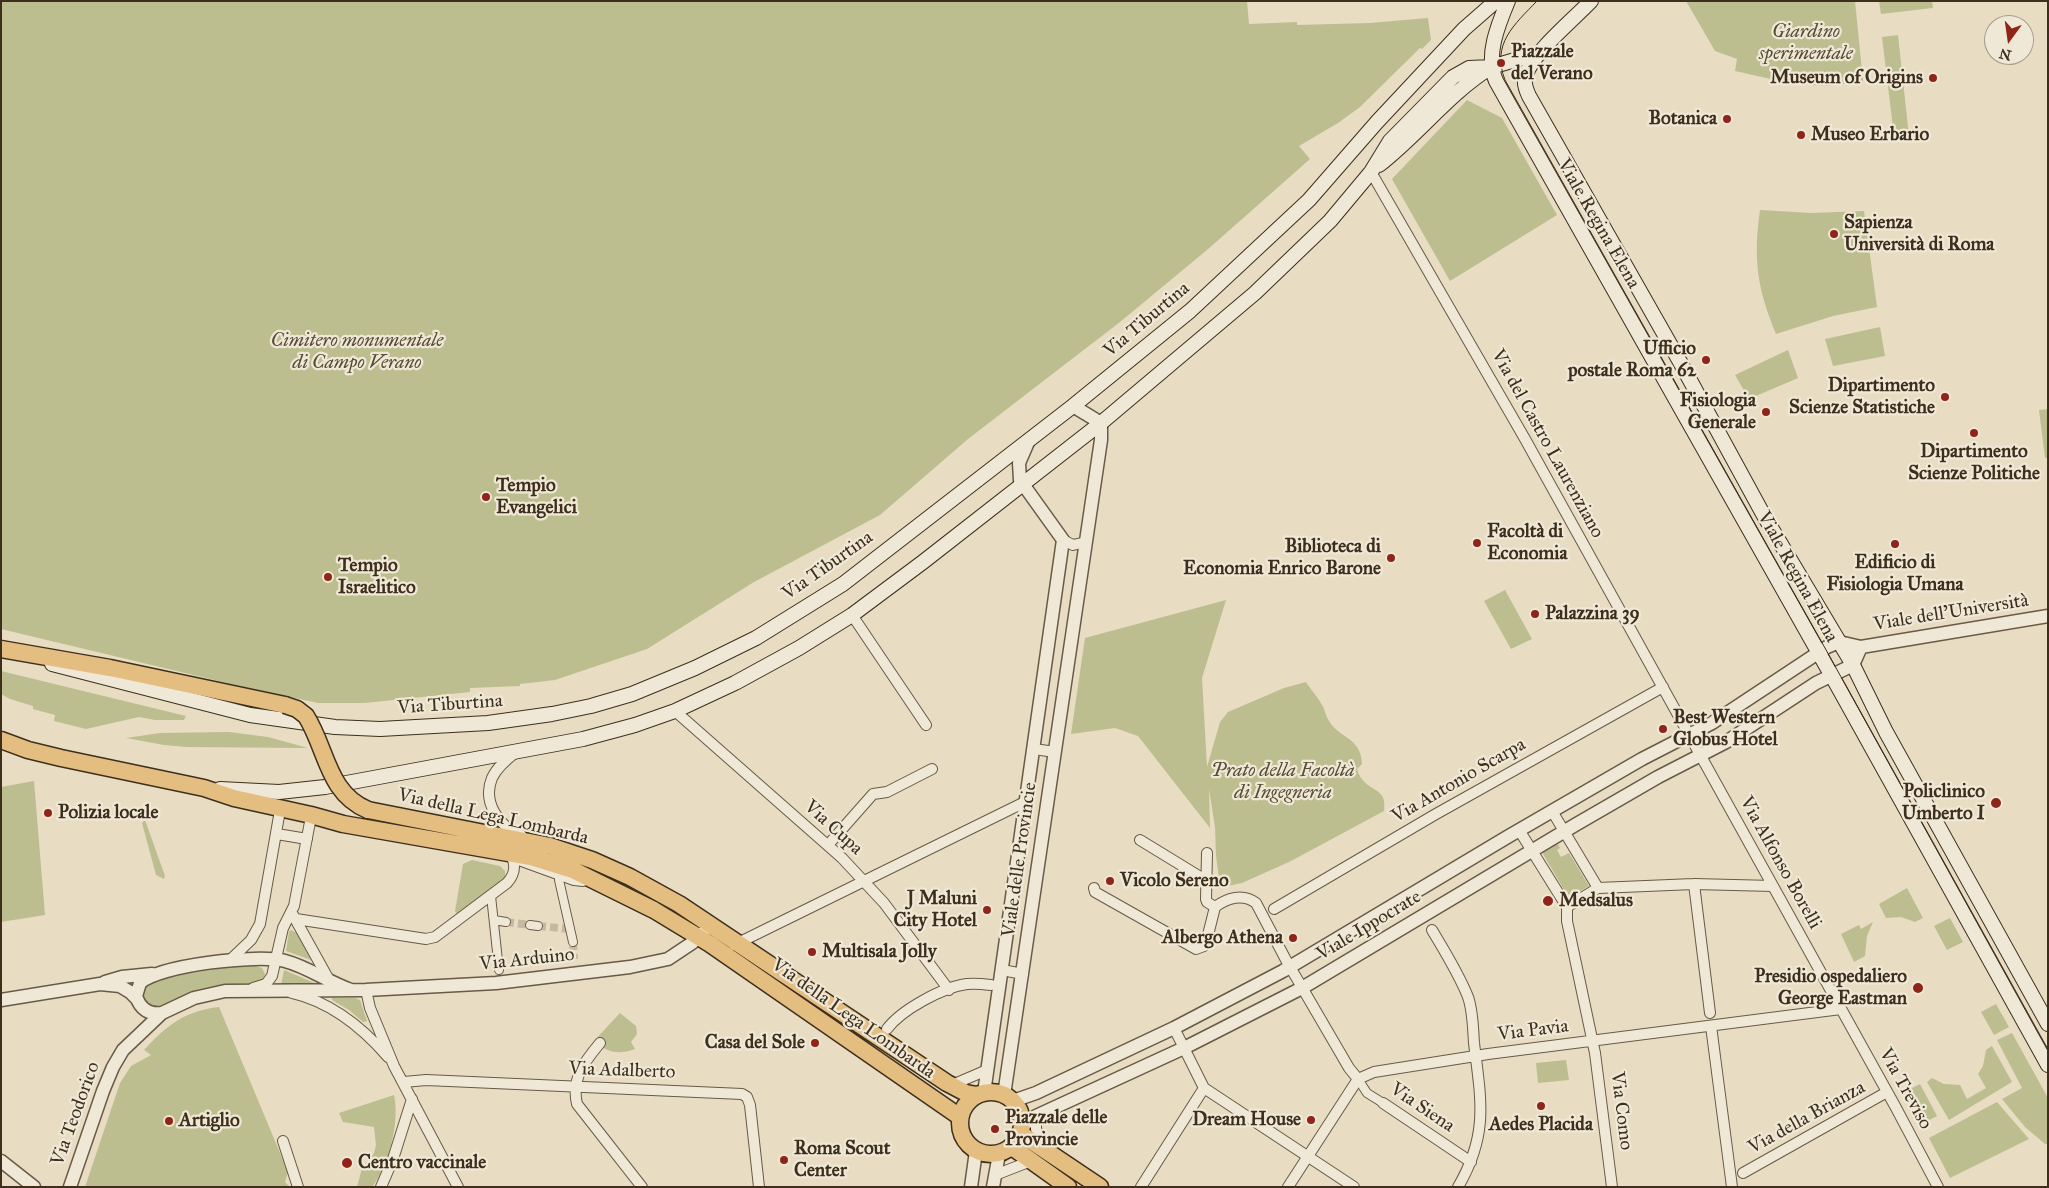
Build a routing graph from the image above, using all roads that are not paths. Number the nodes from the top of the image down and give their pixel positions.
1 (1496, 1) edge
2 (1508, 1) edge
3 (1591, 1) edge
4 (1539, 53) junction
5 (1491, 67) junction
6 (1371, 172) junction
7 (1073, 406) junction
8 (1101, 423) junction
9 (1029, 440) junction
10 (1022, 484) junction
11 (1063, 540) junction
12 (1086, 542) junction
13 (852, 615) junction
14 (2048, 616) edge
15 (1839, 642) junction
16 (1861, 647) junction
17 (1, 650) edge
18 (1818, 652) junction
19 (1853, 665) junction
20 (1831, 675) junction
21 (1663, 687) junction
22 (675, 711) junction
23 (926, 725) dead end
24 (1688, 735) junction
25 (1, 740) edge
26 (1034, 749) junction
27 (517, 751) junction
28 (1055, 752) junction
29 (1701, 756) junction
30 (932, 769) dead end
31 (204, 788) junction
32 (1027, 801) junction
33 (368, 810) joint
34 (1552, 811) junction
35 (279, 816) dead end
36 (310, 822) dead end
37 (1519, 830) junction
38 (1564, 831) junction
39 (277, 834) junction
40 (307, 839) junction
41 (1140, 840) dead end
42 (828, 845) junction
43 (550, 846) junction
44 (1532, 850) junction
45 (1207, 853) dead end
46 (510, 854) junction
47 (592, 860) junction
48 (586, 877) junction
49 (559, 880) dead end
50 (864, 881) junction
51 (1207, 881) junction
52 (1694, 884) junction
53 (1773, 886) junction
54 (1094, 888) dead end
55 (1598, 888) junction
56 (492, 896) junction
57 (1215, 907) junction
58 (1567, 907) junction
59 (1274, 909) dead end
60 (294, 916) junction
61 (494, 920) junction
62 (506, 922) tunnel mouth
63 (712, 926) junction
64 (1432, 930) dead end
65 (699, 937) junction
66 (573, 942) tunnel mouth
67 (737, 943) junction
68 (721, 951) junction
69 (230, 960) junction
70 (277, 960) junction
71 (1290, 967) junction
72 (499, 970) dead end
73 (1002, 970) junction
74 (157, 974) junction
75 (1022, 974) junction
76 (329, 980) junction
77 (100, 984) junction
78 (991, 985) dead end
79 (1302, 988) junction
80 (351, 990) junction
81 (366, 990) junction
82 (949, 990) junction
83 (240, 991) junction
84 (281, 991) junction
85 (1, 1000) edge
86 (137, 1000) junction
87 (1841, 1009) junction
88 (162, 1013) junction
89 (1710, 1013) dead end
90 (2048, 1024) edge
91 (1711, 1026) junction
92 (1174, 1028) junction
93 (886, 1029) dead end
94 (1593, 1041) junction
95 (600, 1043) dead end
96 (1184, 1048) junction
97 (1476, 1056) junction
98 (2048, 1065) edge
99 (394, 1066) junction
100 (987, 1070) junction
101 (1358, 1079) junction
102 (404, 1082) junction
103 (952, 1085) junction
104 (576, 1087) junction
105 (1204, 1088) junction
106 (1888, 1092) junction
107 (980, 1094) junction
108 (1008, 1098) junction
109 (412, 1099) junction
110 (1383, 1103) joint
111 (960, 1116) junction
112 (1036, 1116) junction
113 (1013, 1140) junction
114 (283, 1141) dead end
115 (976, 1151) junction
116 (1047, 1152) junction
117 (1308, 1156) junction
118 (1, 1161) edge
119 (1031, 1161) junction
120 (1470, 1162) junction
121 (1743, 1174) dead end
122 (994, 1181) edge
123 (34, 1187) edge
124 (70, 1187) edge
125 (298, 1187) edge
126 (380, 1187) edge
127 (458, 1187) edge
128 (642, 1187) edge
129 (759, 1187) edge
130 (971, 1187) edge
131 (1068, 1187) edge
132 (1100, 1187) edge
133 (1141, 1187) edge
134 (1288, 1187) edge
135 (1354, 1187) edge
136 (1458, 1187) edge
137 (1612, 1187) edge
138 (1732, 1187) edge
139 (1938, 1187) edge

1 - 7 main road, Via Tiburtina
2 - 5 main road
3 - 4 main road
4 - 5 main road
4 - 15 main road, Viale Regina Elena
5 - 6 main road
5 - 18 main road, Viale Regina Elena
6 - 8 main road
6 - 21 street, Via del Castro Laurenziano
7 - 8 street
7 - 9 main road, Via Tiburtina
8 - 10 main road
8 - 12 street, Viale delle Provincie
9 - 10 street
9 - 17 main road, Via Tiburtina
10 - 11 street
10 - 13 main road
11 - 12 street
11 - 26 street, Viale delle Provincie
12 - 28 street, Viale delle Provincie
13 - 22 main road
13 - 23 street
14 - 16 street, Viale dell'Università
15 - 16 street, Viale dell'Università
15 - 18 street
15 - 19 main road, Viale Regina Elena
16 - 19 street, Viale dell'Università
17 - 33 main road, Via Tiburtina, bridge
18 - 20 main road, Viale Regina Elena
18 - 24 street
19 - 20 street
19 - 90 main road, Viale Regina Elena
20 - 29 street, Viale Ippocrate
20 - 98 main road, Viale Regina Elena
21 - 24 street, Via del Castro Laurenziano
21 - 59 street, Via Antonio Scarpa
22 - 27 main road
22 - 42 street, Via Cupa
24 - 29 street, Via Alfonso Borelli
24 - 34 street, Viale Ippocrate
25 - 31 main road
26 - 28 street
26 - 32 street, Viale delle Provincie
27 - 31 main road
27 - 43 street
28 - 75 street, Viale delle Provincie
29 - 38 street, Viale Ippocrate
29 - 53 street, Via Alfonso Borelli
30 - 42 street
31 - 46 main road, Via della Lega Lombarda
32 - 50 street
32 - 73 street, Viale delle Provincie
33 - 43 main road, Via della Lega Lombarda
34 - 37 street, Viale Ippocrate
34 - 38 street
35 - 39 street
36 - 40 street
37 - 44 street
37 - 71 street, Viale Ippocrate
38 - 44 street, Viale Ippocrate
38 - 55 street
39 - 40 street
39 - 69 street
40 - 60 street
41 - 51 street
42 - 50 street, Via Cupa
43 - 47 main road, Via della Lega Lombarda
44 - 58 street
44 - 79 street, Viale Ippocrate
45 - 51 street
46 - 48 main road, Via della Lega Lombarda
46 - 56 street
47 - 48 street
47 - 63 main road, Via della Lega Lombarda
48 - 65 main road, Via della Lega Lombarda
49 - 66 street
50 - 67 street
50 - 82 street, Via Cupa
51 - 57 street
52 - 53 street
52 - 55 street
52 - 89 street
53 - 87 street, Via Alfonso Borelli
54 - 57 street
55 - 58 street
56 - 60 street
56 - 61 street
57 - 71 street
58 - 94 street, Via Como
60 - 70 street
60 - 76 street
61 - 62 street
61 - 72 street
63 - 65 street
63 - 67 main road, Via della Lega Lombarda
64 - 97 street
65 - 68 main road, Via della Lega Lombarda
65 - 81 street, Via Arduino
67 - 68 street
67 - 103 main road, Via della Lega Lombarda
68 - 111 main road, Via della Lega Lombarda
69 - 70 street
69 - 74 street
70 - 76 street
70 - 83 street
71 - 79 street
71 - 92 street, Viale Ippocrate
73 - 75 street
73 - 100 street, Viale delle Provincie
74 - 77 street
74 - 86 street
75 - 108 street, Viale delle Provincie
76 - 80 street
77 - 85 street
77 - 86 street
78 - 82 street
79 - 96 street, Viale Ippocrate
79 - 101 street
80 - 81 street, Via Arduino
80 - 84 street, Via Arduino
81 - 99 street
82 - 93 street
83 - 84 street, Via Arduino
83 - 88 street, Via Teodorico
84 - 99 street
86 - 88 street
87 - 91 street, Via Pavia
87 - 106 street, Via Treviso
88 - 124 street, Via Teodorico
91 - 94 street, Via Pavia
91 - 138 street
92 - 96 street
92 - 108 street, Viale Ippocrate
94 - 97 street, Via Pavia
94 - 137 street, Via Como
95 - 104 street
96 - 105 street
96 - 112 street, Viale Ippocrate
97 - 101 street, Via Pavia
97 - 120 street
99 - 102 street
100 - 103 street
100 - 107 street, Viale delle Provincie
101 - 110 street, Via Siena
101 - 117 street
102 - 104 street, Via Adalberto
102 - 109 street
103 - 107 main road, Via della Lega Lombarda
104 - 128 street
104 - 129 street, Via Adalberto
105 - 117 street
105 - 133 street
106 - 121 street, Via della Brianza
106 - 139 street, Via Treviso
107 - 108 main road
107 - 111 main road
108 - 113 main road
109 - 126 street
109 - 127 street
110 - 120 street, Via Siena
111 - 115 main road
112 - 113 street, Viale Ippocrate
112 - 116 street
113 - 115 main road
113 - 116 main road
113 - 119 main road
113 - 122 street
114 - 125 street
115 - 130 street
116 - 132 main road
117 - 134 street
117 - 135 street
118 - 123 street
119 - 122 street
119 - 131 main road
120 - 136 street

